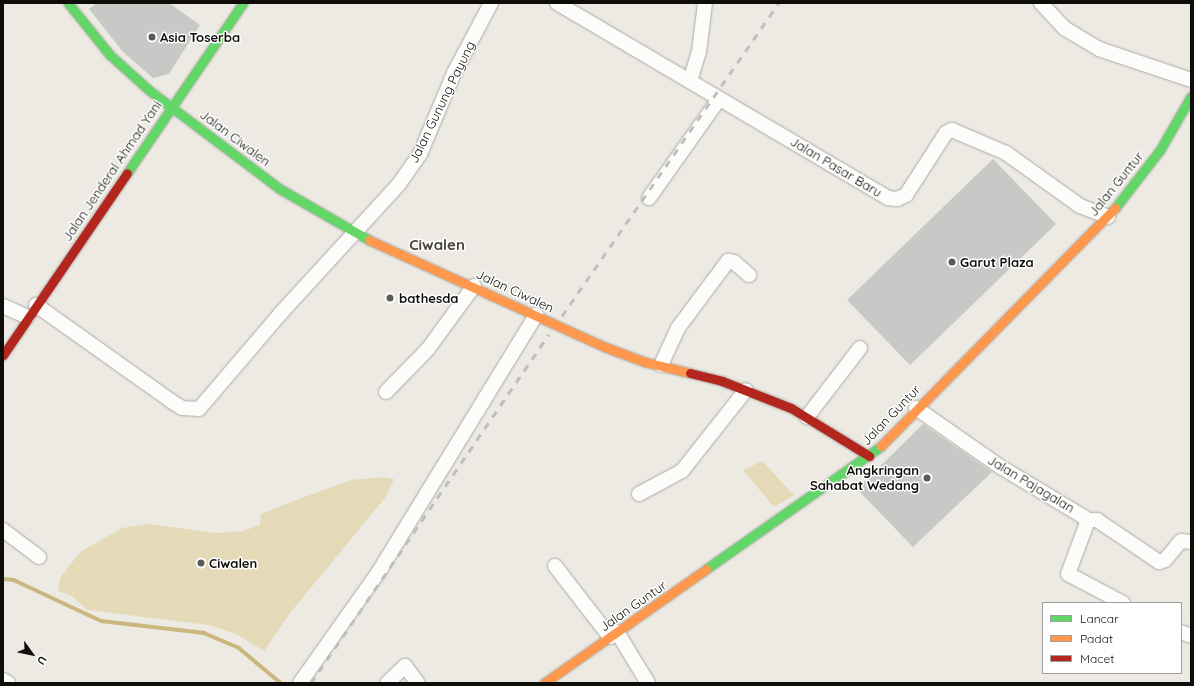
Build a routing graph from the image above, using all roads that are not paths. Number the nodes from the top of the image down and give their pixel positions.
1 (68, 3) edge
2 (243, 3) edge
3 (491, 3) edge
4 (557, 3) edge
5 (705, 3) edge
6 (1041, 3) edge
7 (1191, 80) edge
8 (690, 81) junction
9 (1191, 96) edge
10 (724, 102) junction
11 (171, 107) junction
12 (649, 198) dead end
13 (1108, 217) junction
14 (355, 233) junction
15 (749, 275) dead end
16 (474, 286) junction
17 (36, 305) junction
18 (3, 306) edge
19 (536, 315) junction
20 (28, 317) junction
21 (860, 348) dead end
22 (3, 354) edge
23 (661, 365) junction
24 (746, 390) junction
25 (386, 392) dead end
26 (916, 408) junction
27 (807, 417) junction
28 (869, 456) junction
29 (639, 494) dead end
30 (1086, 520) junction
31 (3, 530) edge
32 (1191, 542) edge
33 (39, 557) dead end
34 (555, 566) dead end
35 (1121, 602) edge
36 (614, 634) junction
37 (3, 680) edge
38 (8, 683) edge
39 (300, 683) edge
40 (387, 683) edge
41 (418, 683) edge
42 (544, 683) edge
43 (648, 683) edge

1 - 11 street, Jalan Ciwalen
2 - 11 street, Jalan Jenderal Ahmad Yani
3 - 14 street, Jalan Gunung Payung
4 - 8 street
5 - 8 street
6 - 7 street
8 - 10 street, Jalan Pasar Baru
9 - 13 street, Jalan Guntur
10 - 12 street
10 - 13 street, Jalan Pasar Baru
11 - 14 street, Jalan Ciwalen
11 - 17 street, Jalan Jenderal Ahmad Yani
13 - 26 street, Jalan Guntur
14 - 16 street, Jalan Ciwalen
14 - 17 street, Jalan Gunung Payung
15 - 23 street
16 - 19 street, Jalan Ciwalen
16 - 25 street
17 - 20 street, Jalan Jenderal Ahmad Yani
18 - 20 street
19 - 23 street, Jalan Ciwalen
19 - 39 street
20 - 22 street, Jalan Jenderal Ahmad Yani
21 - 27 street
23 - 24 street, Jalan Ciwalen
24 - 27 street, Jalan Ciwalen
24 - 29 street
26 - 28 street, Jalan Guntur
26 - 30 street, Jalan Pajagalan
27 - 28 street, Jalan Ciwalen
28 - 36 street, Jalan Guntur
30 - 32 street
30 - 35 street, Jalan Pajagalan
31 - 33 street
34 - 36 street
36 - 42 street, Jalan Guntur
36 - 43 street
37 - 38 street
40 - 41 street

